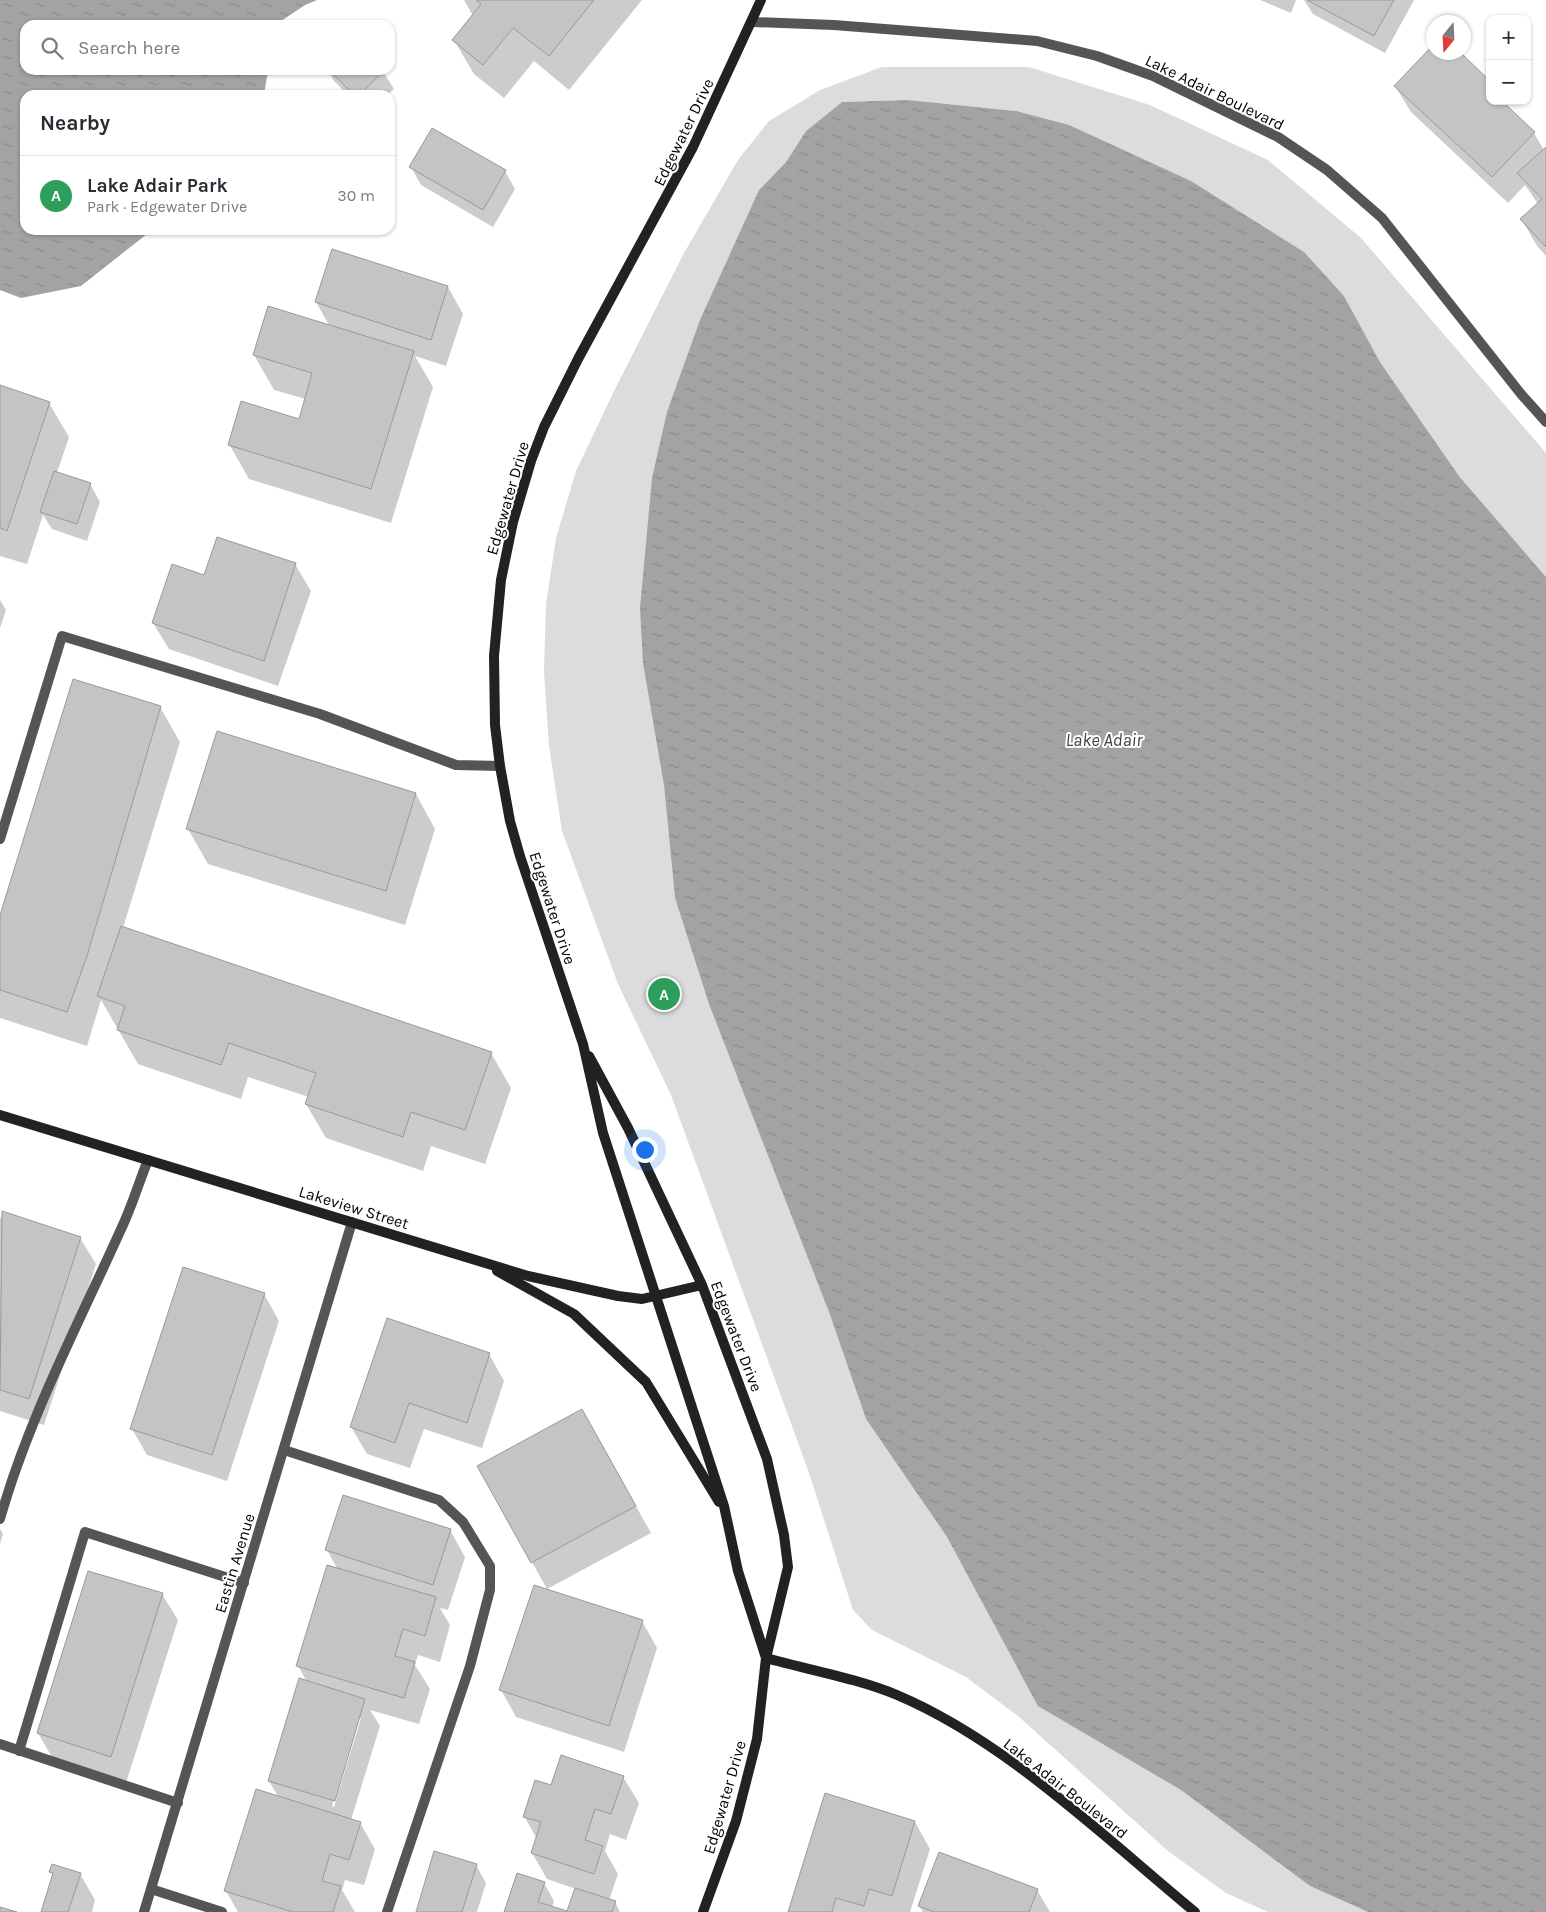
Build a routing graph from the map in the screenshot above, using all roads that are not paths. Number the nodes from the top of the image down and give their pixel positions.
1 (761, 0) edge
2 (752, 22) junction
3 (1546, 422) edge
4 (500, 766) junction
5 (0, 840) edge
6 (583, 1044) junction
7 (0, 1115) edge
8 (148, 1160) junction
9 (352, 1222) junction
10 (478, 1261) junction
11 (702, 1285) junction
12 (658, 1297) junction
13 (284, 1450) junction
14 (726, 1514) junction
15 (0, 1519) edge
16 (244, 1583) junction
17 (766, 1658) junction
18 (0, 1744) edge
19 (19, 1751) junction
20 (178, 1803) junction
21 (151, 1889) junction
22 (144, 1912) edge
23 (222, 1912) edge
24 (387, 1912) edge
25 (704, 1912) edge
26 (1195, 1912) edge

1 - 2 street, Edgewater Drive
2 - 3 street, Lake Adair Boulevard
2 - 4 street, Edgewater Drive
4 - 5 street
4 - 6 street, Edgewater Drive
6 - 11 street, Edgewater Drive
6 - 12 street, Edgewater Drive
7 - 8 street, Lakeview Street
8 - 9 street, Lakeview Street
8 - 15 street
9 - 10 street, Lakeview Street
9 - 13 street, Eastin Avenue
10 - 12 street, Lakeview Street
10 - 14 street
11 - 12 street, Lakeview Street
11 - 17 street, Edgewater Drive
12 - 14 street, Edgewater Drive
13 - 16 street, Eastin Avenue
13 - 24 street
14 - 17 street, Edgewater Drive
16 - 19 street
16 - 20 street, Eastin Avenue
17 - 25 street, Edgewater Drive
17 - 26 street, Lake Adair Boulevard
18 - 19 street
19 - 20 street
20 - 21 street, Eastin Avenue
21 - 22 street, Eastin Avenue
21 - 23 street

